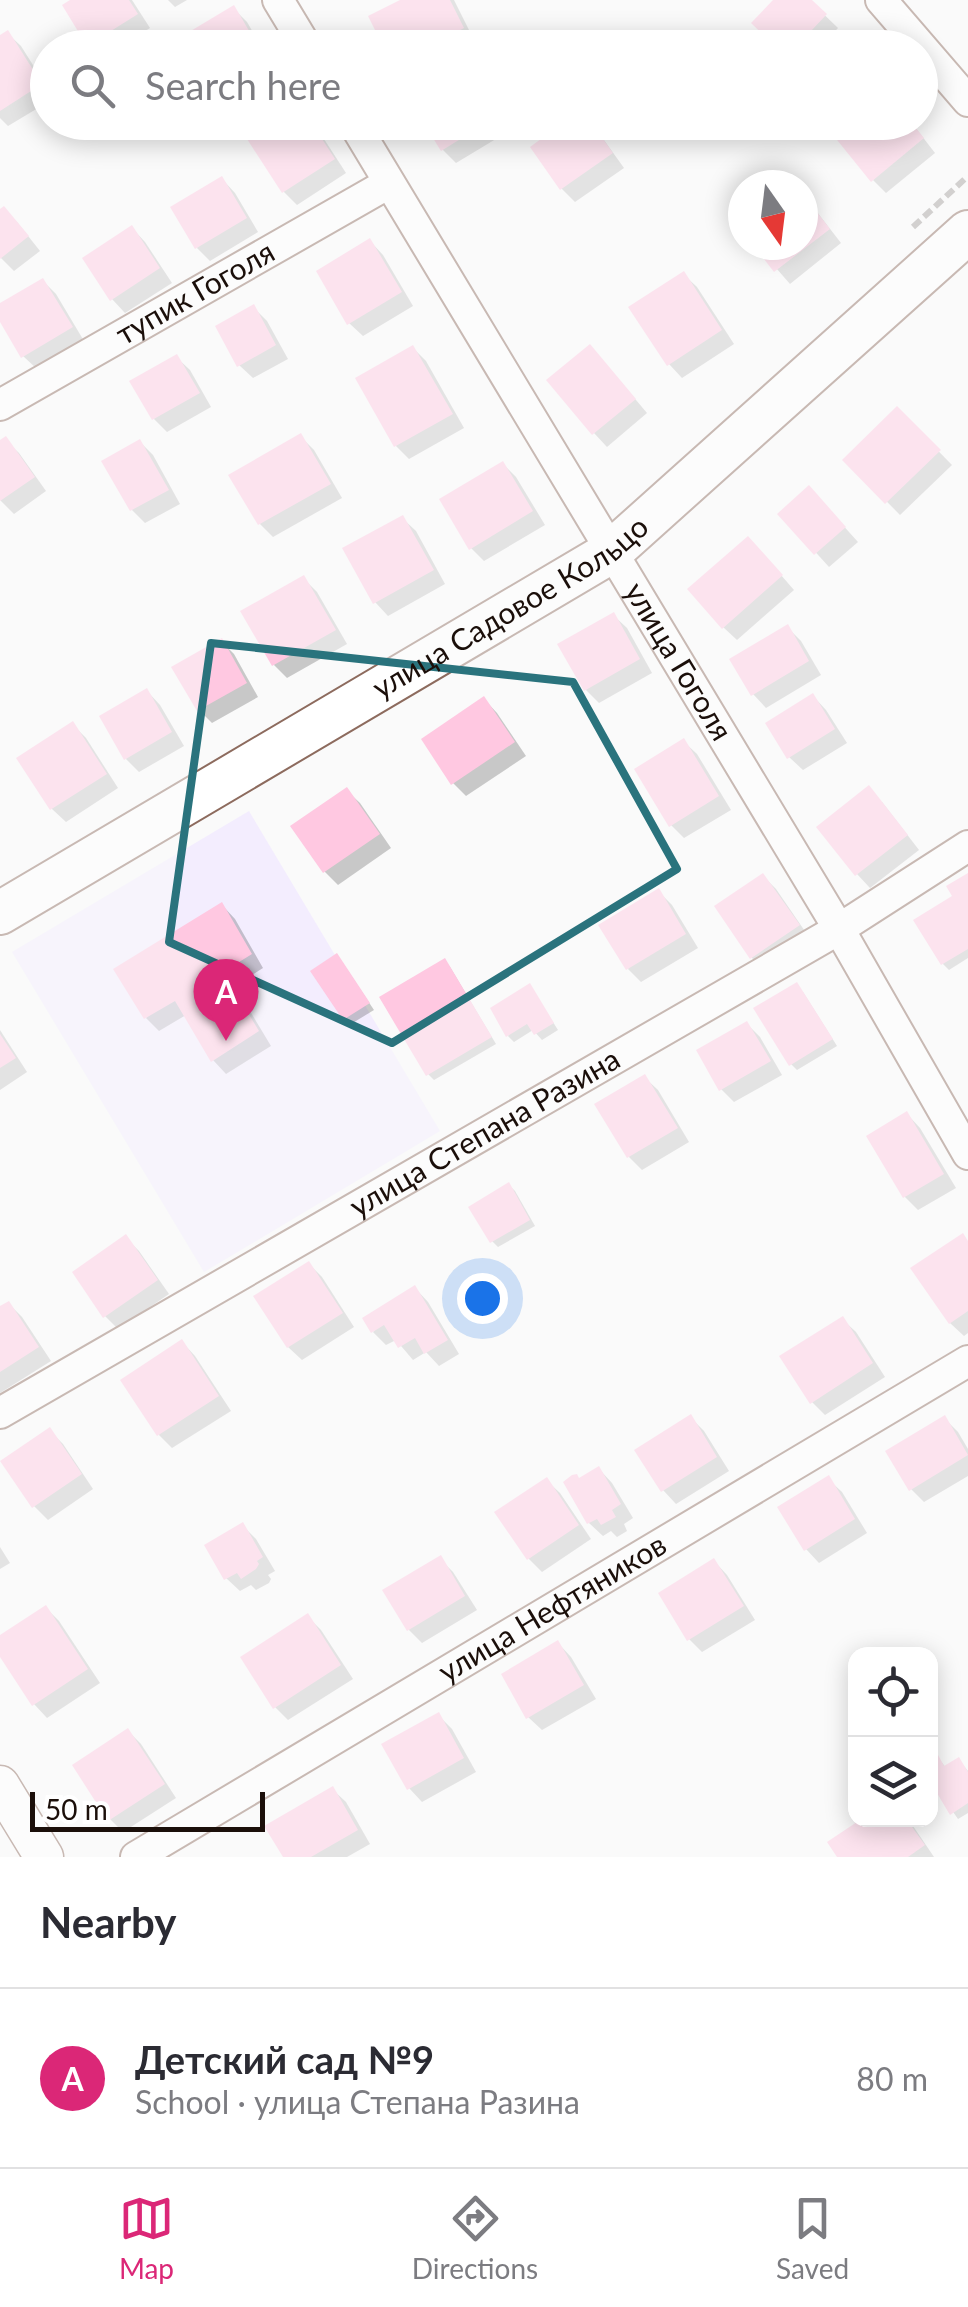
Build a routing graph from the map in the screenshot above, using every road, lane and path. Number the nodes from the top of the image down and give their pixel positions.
1 (278, 0) edge
2 (881, 0) edge
3 (296, 30) edge
4 (907, 30) edge
5 (938, 66) edge
6 (968, 101) edge
7 (363, 140) edge
8 (968, 176) edge
9 (389, 183) junction
10 (911, 230) dead end
11 (968, 232) edge
12 (0, 405) edge
13 (611, 552) junction
14 (968, 846) edge
15 (0, 913) edge
16 (838, 929) junction
17 (968, 1154) edge
18 (968, 1360) edge
19 (0, 1414) edge
20 (0, 1785) edge
21 (44, 1857) edge
22 (136, 1857) edge

1 - 3 street
2 - 4 street
5 - 6 street
7 - 9 street, улица Гоголя
8 - 10 path
9 - 12 street, тупик Гоголя
9 - 13 street, улица Гоголя
11 - 13 main road, улица Садовое Кольцо
13 - 15 main road, улица Садовое Кольцо
13 - 16 street, улица Гоголя
14 - 16 street, улица Степана Разина
16 - 17 street, улица Гоголя
16 - 19 street, улица Степана Разина
18 - 22 street, улица Нефтяников
20 - 21 street

